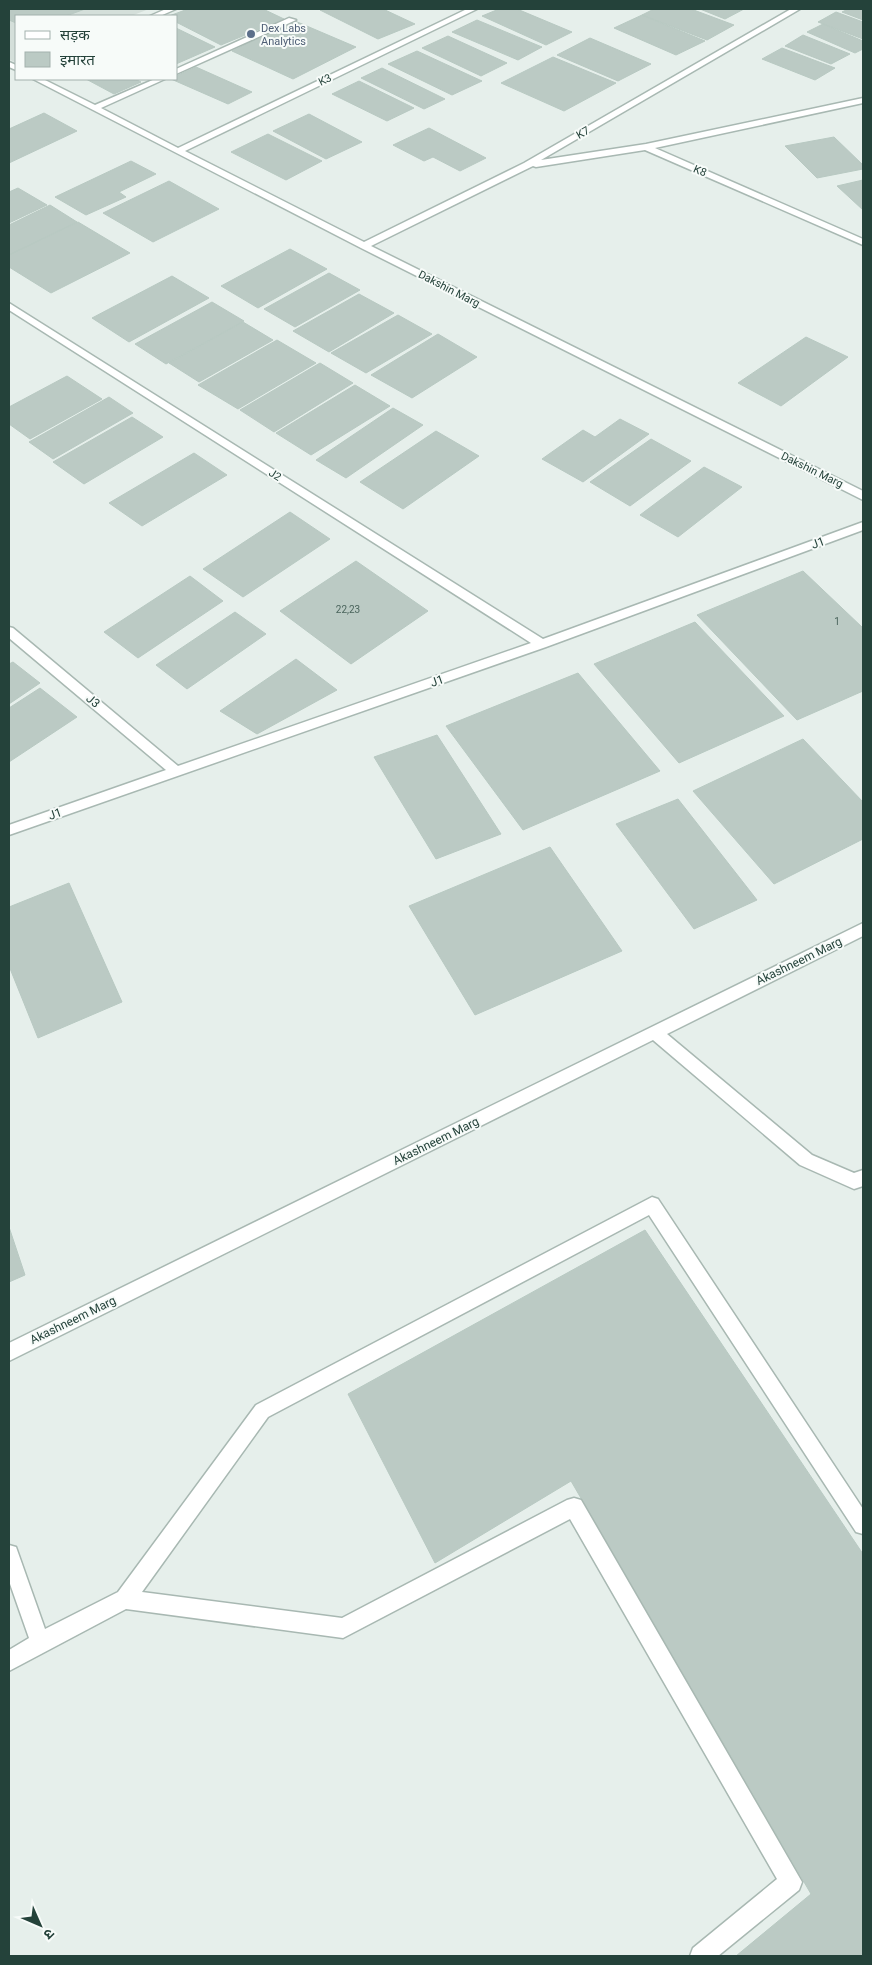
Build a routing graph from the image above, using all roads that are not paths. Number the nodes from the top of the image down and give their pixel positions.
1 (172, 9) edge
2 (473, 9) edge
3 (796, 9) edge
4 (157, 15) edge
5 (292, 20) dead end
6 (178, 71) edge
7 (39, 80) edge
8 (159, 80) edge
9 (863, 100) edge
10 (95, 108) junction
11 (646, 147) junction
12 (178, 151) junction
13 (527, 165) junction
14 (863, 242) edge
15 (364, 246) junction
16 (9, 306) edge
17 (863, 496) edge
18 (863, 526) edge
19 (9, 631) edge
20 (542, 644) junction
21 (177, 772) junction
22 (9, 830) edge
23 (863, 928) edge
24 (654, 1032) junction
25 (863, 1178) edge
26 (9, 1352) edge
27 (863, 1525) edge
28 (9, 1554) edge
29 (124, 1599) junction
30 (40, 1642) junction
31 (9, 1661) edge
32 (701, 1956) edge

1 - 4 street
2 - 12 street, K3
3 - 13 street, K7
5 - 6 street
7 - 10 street, Dakshin Marg
8 - 10 street
9 - 11 street
10 - 12 street, Dakshin Marg
11 - 13 street
11 - 14 street, K8
12 - 15 street, Dakshin Marg
13 - 15 street, K7
15 - 17 street, Dakshin Marg
16 - 20 street, J2
18 - 20 street, J1
19 - 21 street, J3
20 - 21 street, J1
21 - 22 street, J1
23 - 24 street, Akashneem Marg
24 - 25 street
24 - 26 street, Akashneem Marg
27 - 29 street
28 - 30 street
29 - 30 street
29 - 32 street
30 - 31 street

